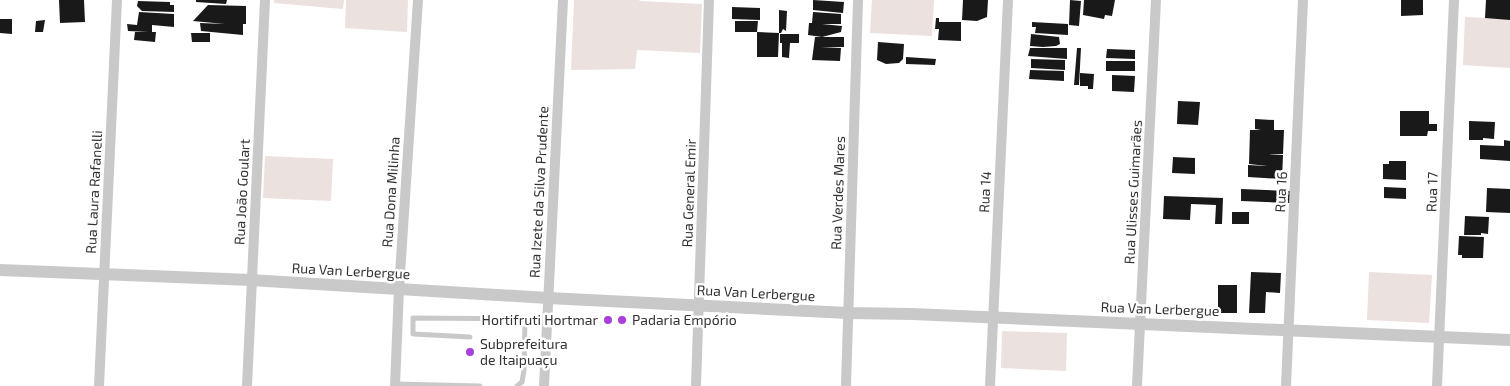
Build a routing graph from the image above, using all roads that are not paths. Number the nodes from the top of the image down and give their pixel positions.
1 (117, 0) edge
2 (265, 0) edge
3 (418, 0) edge
4 (563, 0) edge
5 (709, 0) edge
6 (858, 0) edge
7 (1008, 0) edge
8 (1156, 0) edge
9 (1303, 0) edge
10 (1454, 0) edge
11 (0, 270) edge
12 (104, 274) junction
13 (251, 280) junction
14 (399, 289) junction
15 (548, 298) junction
16 (698, 306) junction
17 (848, 313) junction
18 (993, 317) junction
19 (1140, 324) junction
20 (1289, 330) junction
21 (1440, 337) junction
22 (470, 338) dead end
23 (1510, 340) edge
24 (395, 385) edge
25 (99, 386) edge
26 (246, 386) edge
27 (480, 386) edge
28 (518, 386) edge
29 (544, 386) edge
30 (696, 386) edge
31 (846, 386) edge
32 (990, 386) edge
33 (1137, 386) edge
34 (1286, 386) edge
35 (1438, 386) edge

1 - 12 street, Rua Laura Rafanelli
2 - 13 street, Rua João Goulart
3 - 14 street, Rua Dona Milinha
4 - 15 street, Rua Izete da Silva Prudente
5 - 16 street, Rua General Emir
6 - 17 street, Rua Verdes Mares
7 - 18 street, Rua 14
8 - 19 street, Rua Ulisses Guimarães
9 - 20 street, Rua 16
10 - 21 street, Rua 17
11 - 12 street, Rua Van Lerbergue
12 - 13 street, Rua Van Lerbergue
12 - 25 street, Rua Laura Rafanelli
13 - 14 street, Rua Van Lerbergue
13 - 26 street, Rua João Goulart
14 - 15 street, Rua Van Lerbergue
14 - 24 street, Rua Dona Milinha
15 - 16 street, Rua Van Lerbergue
15 - 29 street, Rua Izete da Silva Prudente
16 - 17 street, Rua Van Lerbergue
16 - 30 street, Rua General Emir
17 - 18 street, Rua Van Lerbergue
17 - 31 street, Rua Verdes Mares
18 - 19 street, Rua Van Lerbergue
18 - 32 street, Rua 14
19 - 20 street, Rua Van Lerbergue
19 - 33 street, Rua Ulisses Guimarães
20 - 21 street, Rua Van Lerbergue
20 - 34 street, Rua 16
21 - 23 street, Rua Van Lerbergue
21 - 35 street, Rua 17
22 - 28 lane
24 - 27 lane

